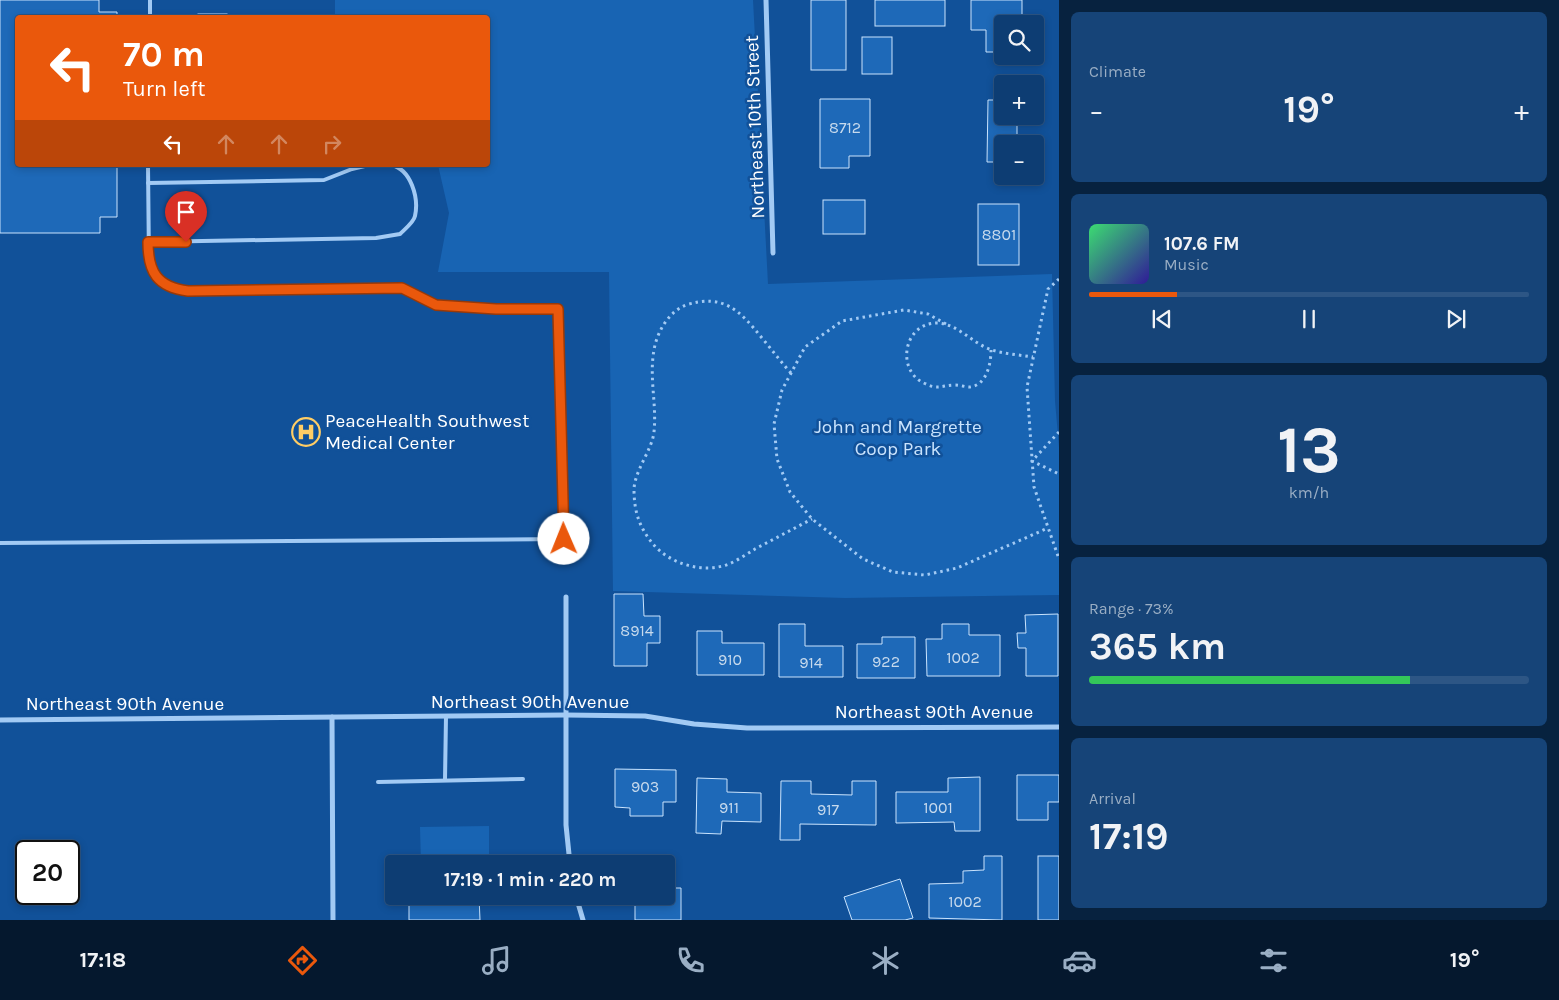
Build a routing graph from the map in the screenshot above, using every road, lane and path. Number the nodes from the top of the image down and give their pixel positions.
1 (150, 0) edge
2 (766, 0) edge
3 (150, 15) edge
4 (148, 167) edge
5 (360, 167) edge
6 (398, 167) edge
7 (148, 183) junction
8 (148, 242) junction
9 (773, 253) dead end
10 (1059, 279) edge
11 (946, 324) junction
12 (991, 350) junction
13 (1033, 357) junction
14 (791, 373) junction
15 (1059, 432) edge
16 (1032, 461) junction
17 (1059, 474) edge
18 (812, 519) junction
19 (1048, 528) junction
20 (0, 543) edge
21 (1059, 559) edge
22 (566, 597) dead end
23 (446, 716) junction
24 (566, 716) junction
25 (332, 717) junction
26 (0, 720) edge
27 (1059, 727) edge
28 (523, 779) dead end
29 (446, 780) junction
30 (378, 782) dead end
31 (569, 855) edge
32 (579, 905) edge
33 (333, 920) edge
34 (583, 920) edge

1 - 3 lane
2 - 9 street, Northeast 10th Street
4 - 7 lane
5 - 7 lane
6 - 8 lane
7 - 8 lane
8 - 20 lane
10 - 13 path
11 - 12 path
11 - 12 path
11 - 14 path
12 - 13 path
13 - 16 path
14 - 18 path
14 - 18 path
15 - 16 path
16 - 17 path
16 - 19 path
18 - 19 path
19 - 21 path
22 - 24 street
23 - 24 street, Northeast 90th Avenue
23 - 25 street, Northeast 90th Avenue
23 - 29 lane
24 - 27 street, Northeast 90th Avenue
24 - 31 street
25 - 26 street, Northeast 90th Avenue
25 - 33 street
28 - 29 lane
29 - 30 lane
32 - 34 street

